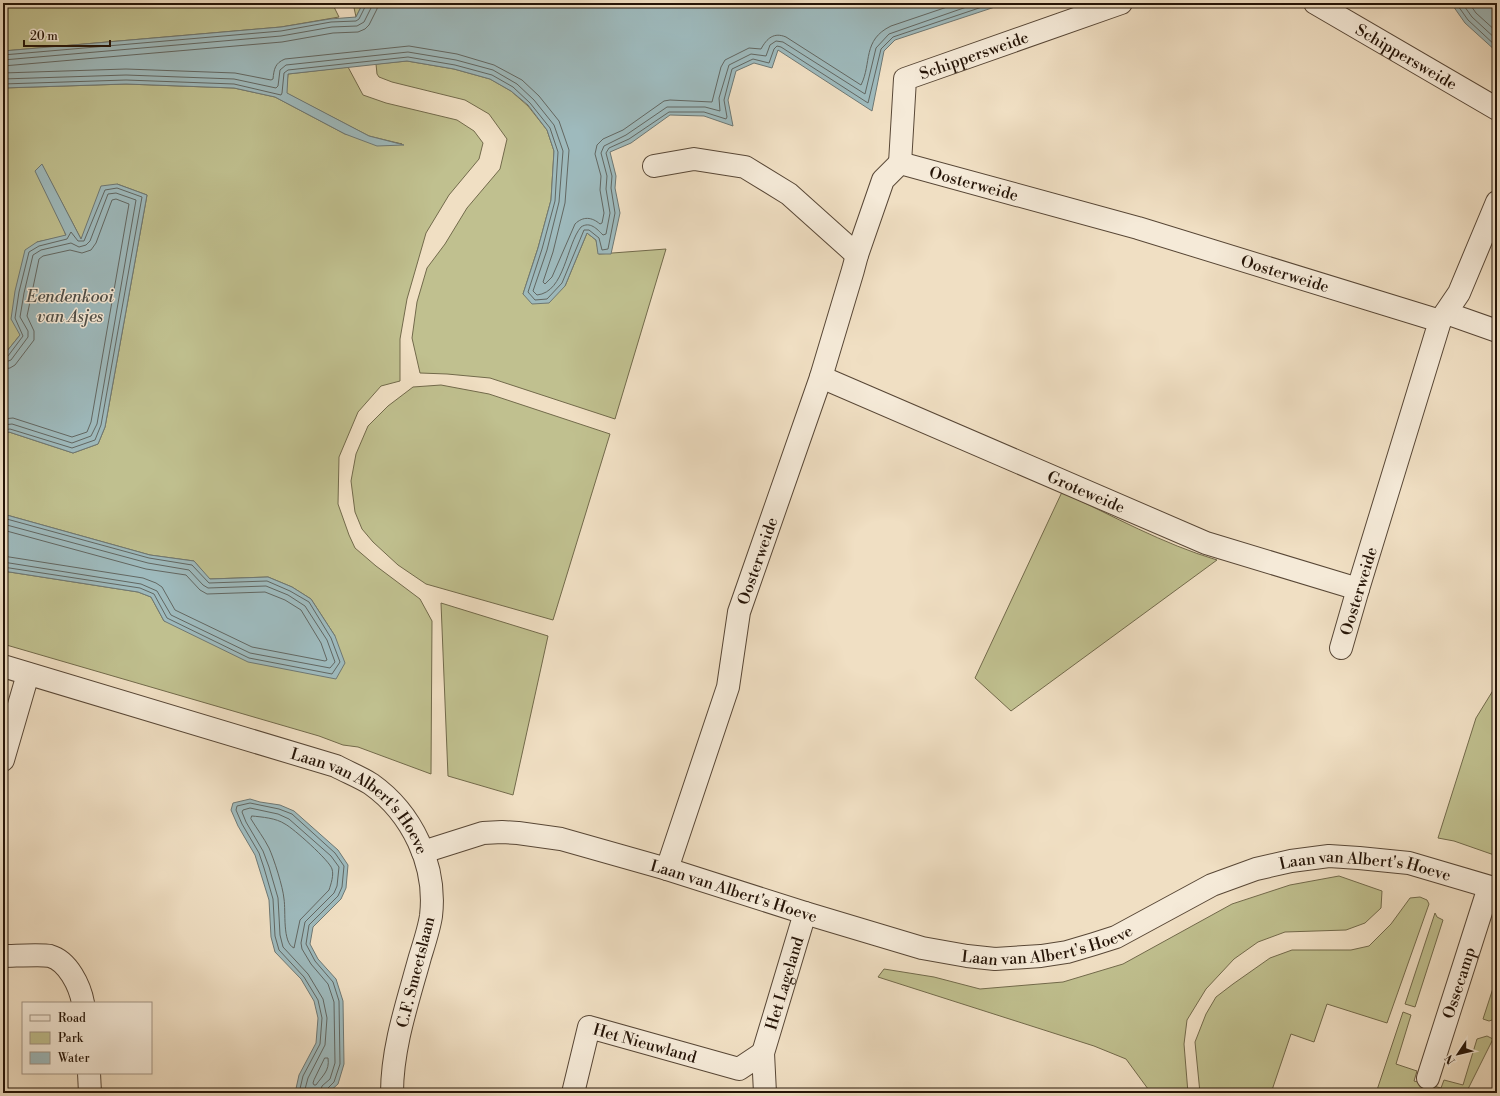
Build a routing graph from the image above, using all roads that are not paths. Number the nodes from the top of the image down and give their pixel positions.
1 (1121, 3) edge
2 (1316, 3) edge
3 (1497, 109) edge
4 (900, 163) junction
5 (654, 166) dead end
6 (1497, 202) edge
7 (857, 254) junction
8 (1443, 317) junction
9 (1497, 331) edge
10 (821, 377) junction
11 (1358, 589) junction
12 (1341, 648) dead end
13 (3, 666) edge
14 (28, 674) junction
15 (3, 760) edge
16 (423, 852) junction
17 (667, 869) junction
18 (1493, 888) edge
19 (805, 913) junction
20 (3, 956) edge
21 (83, 1002) edge
22 (763, 1053) junction
23 (89, 1074) edge
24 (1428, 1078) dead end
25 (90, 1093) edge
26 (392, 1093) edge
27 (573, 1093) edge
28 (765, 1093) edge

1 - 4 street, Schippersweide
2 - 3 street, Schippersweide
4 - 7 street, Oosterweide
4 - 8 street, Oosterweide
5 - 7 street
6 - 8 street
7 - 10 street, Oosterweide
8 - 9 street
8 - 11 street, Oosterweide
10 - 11 street, Groteweide
10 - 17 street, Oosterweide
11 - 12 street, Oosterweide
13 - 14 street, Laan van Albert's Hoeve
14 - 15 street
14 - 16 street, Laan van Albert's Hoeve
16 - 17 street, Laan van Albert's Hoeve
16 - 26 street, C.F. Smeetslaan
17 - 19 street, Laan van Albert's Hoeve
18 - 19 street, Laan van Albert's Hoeve
18 - 24 street, Ossecamp
19 - 22 street, Het Lageland
20 - 21 street
22 - 27 street, Het Nieuwland
22 - 28 street, Het Lageland
23 - 25 street

